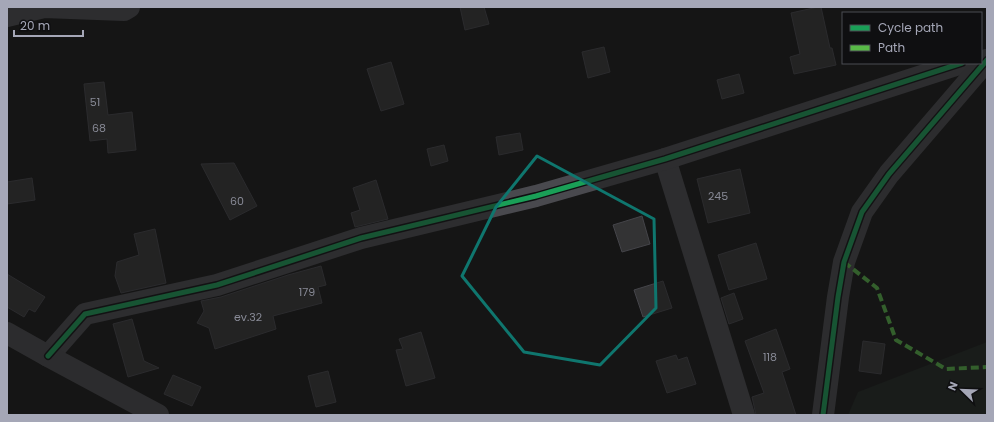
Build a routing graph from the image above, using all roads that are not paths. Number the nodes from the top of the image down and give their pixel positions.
1 (129, 7) edge
2 (7, 16) edge
3 (987, 60) edge
4 (959, 64) edge
5 (665, 159) junction
6 (7, 333) edge
7 (48, 356) junction
8 (158, 415) edge
9 (744, 415) edge
10 (823, 415) edge

1 - 2 street
3 - 10 street
4 - 5 street
5 - 7 street
5 - 9 street
6 - 7 street
7 - 8 street

